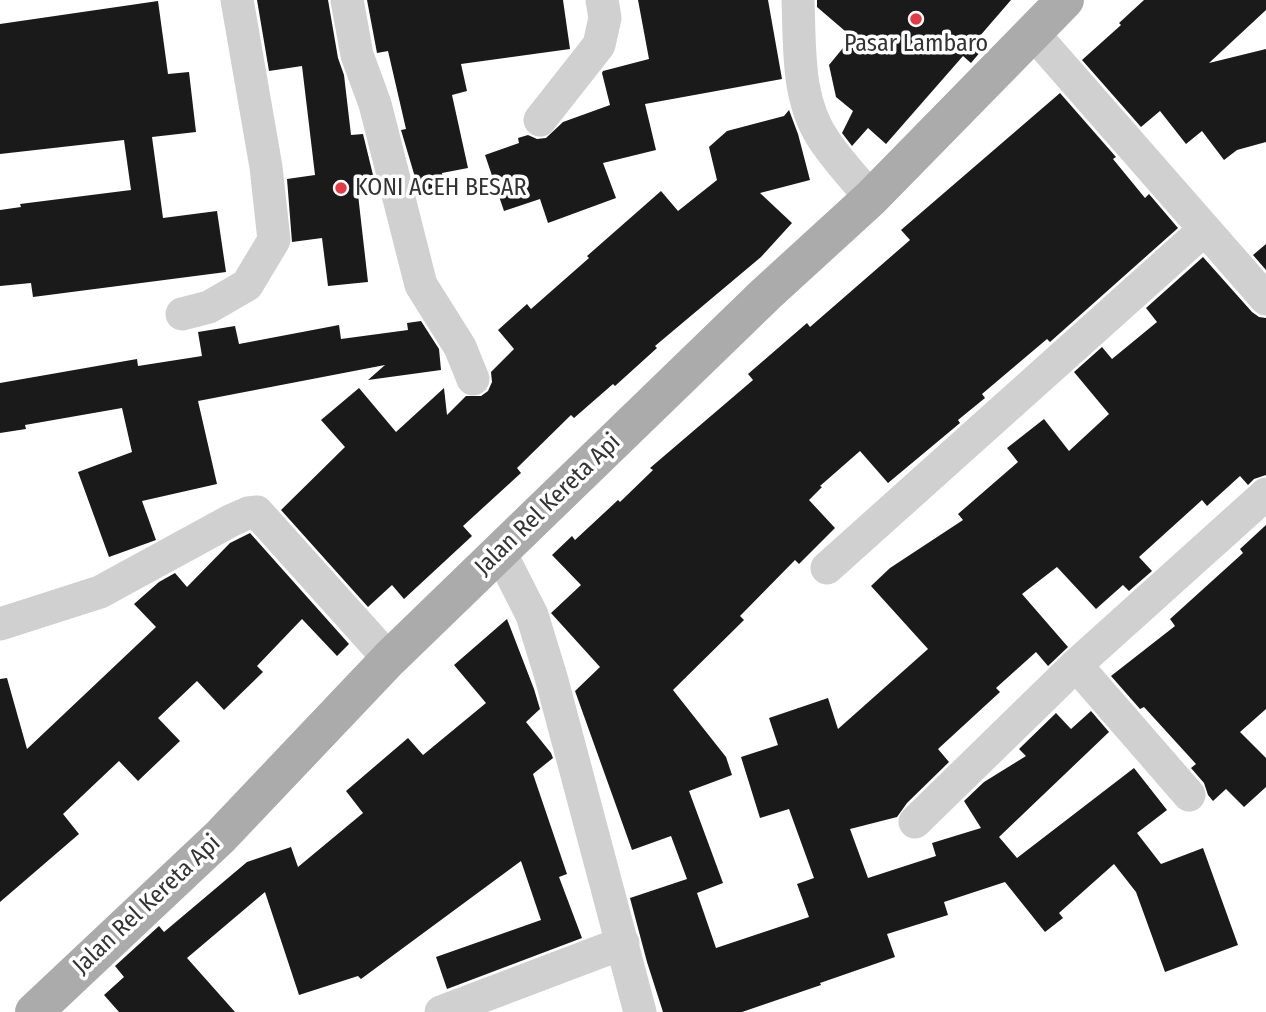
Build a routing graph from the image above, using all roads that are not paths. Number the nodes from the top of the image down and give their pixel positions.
1 (237, 0) edge
2 (347, 0) edge
3 (601, 0) edge
4 (798, 0) edge
5 (1065, 0) edge
6 (1033, 33) junction
7 (540, 120) dead end
8 (871, 198) junction
9 (1204, 230) junction
10 (1266, 299) edge
11 (182, 314) dead end
12 (473, 379) dead end
13 (1266, 494) edge
14 (500, 552) junction
15 (827, 568) dead end
16 (0, 624) edge
17 (390, 659) junction
18 (1076, 664) junction
19 (1189, 795) dead end
20 (915, 822) dead end
21 (623, 943) junction
22 (41, 1009) edge
23 (441, 1012) edge
24 (639, 1012) edge

1 - 11 street
2 - 12 street
3 - 7 street
4 - 8 street
5 - 6 main road, Jalan Rel Kereta Api
6 - 8 main road, Jalan Rel Kereta Api
6 - 9 street
8 - 14 main road, Jalan Rel Kereta Api
9 - 10 street
9 - 15 street
13 - 18 street
14 - 17 main road, Jalan Rel Kereta Api
14 - 21 street
16 - 17 street
17 - 22 main road, Jalan Rel Kereta Api
18 - 19 street
18 - 20 street
21 - 23 street
21 - 24 street

